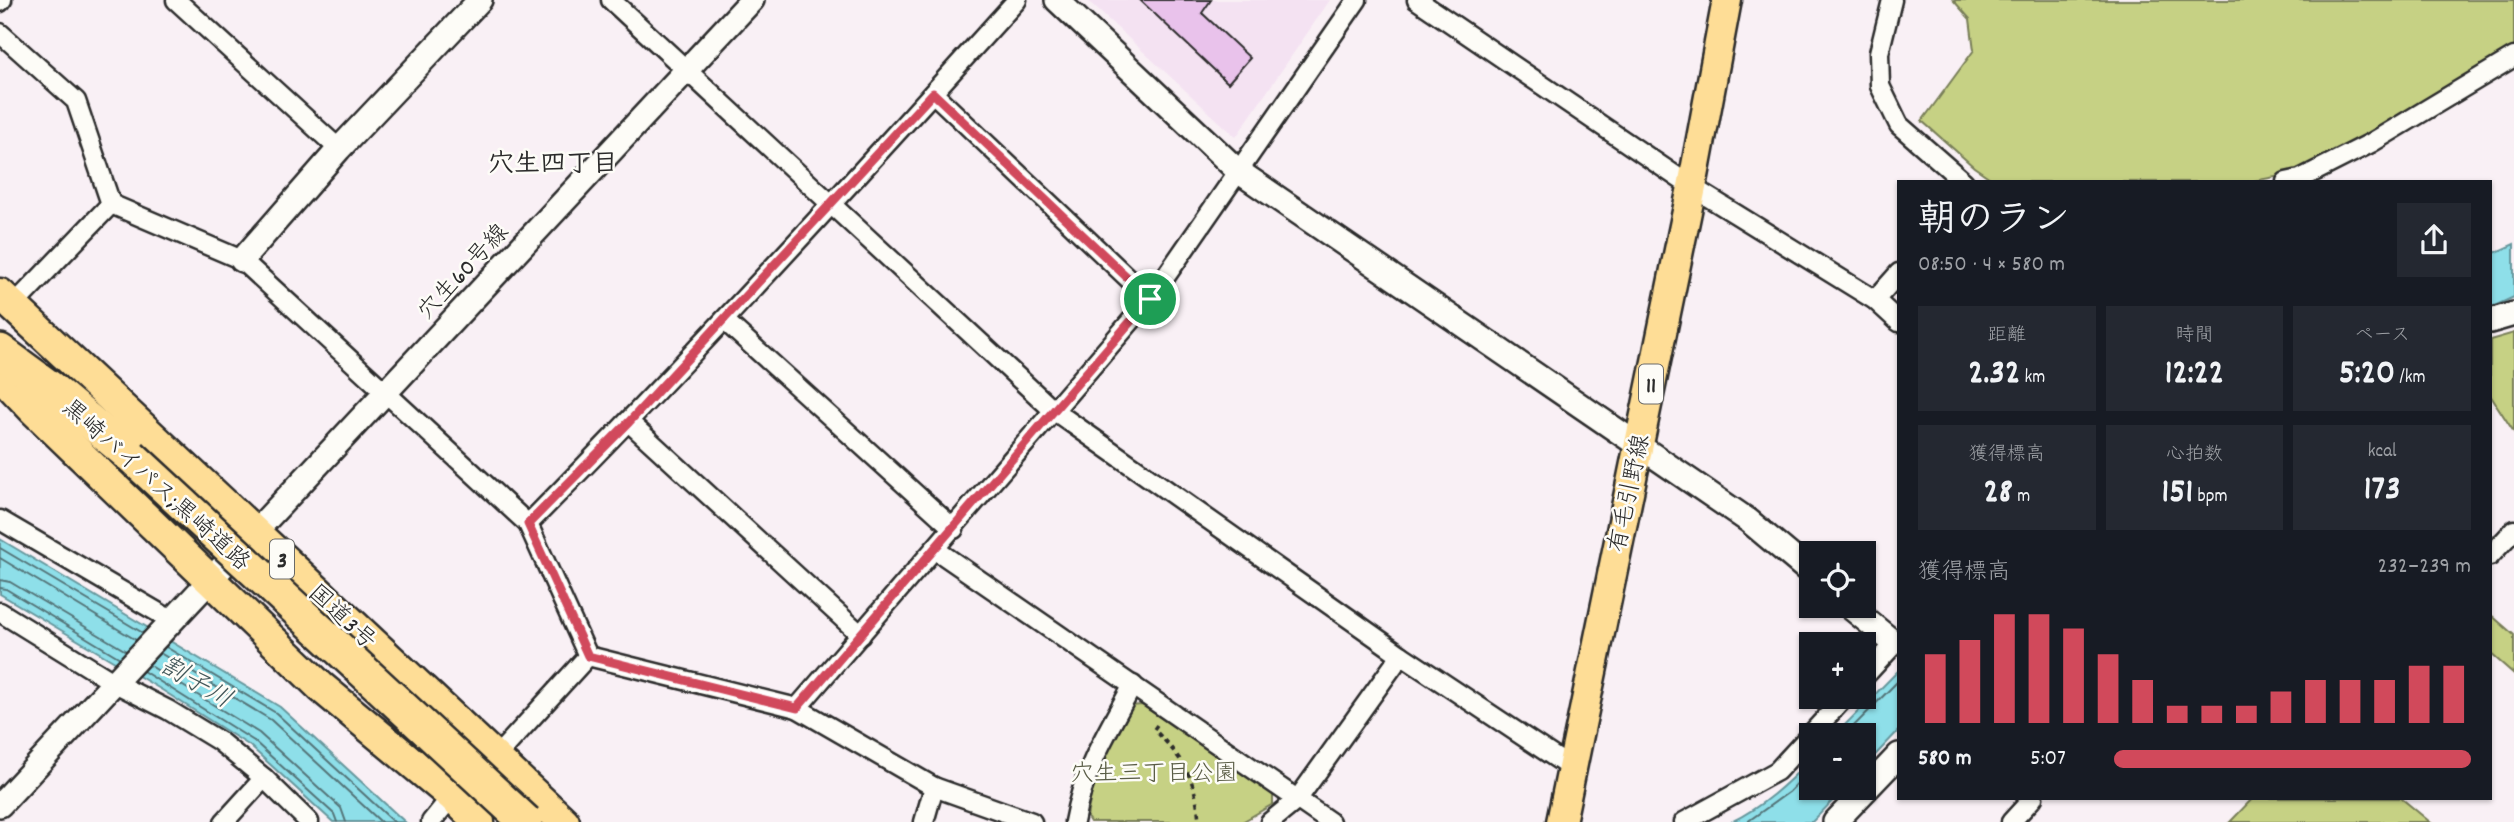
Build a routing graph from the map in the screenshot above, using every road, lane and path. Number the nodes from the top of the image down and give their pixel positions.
1 (480, 0) edge
2 (611, 0) edge
3 (752, 0) edge
4 (1017, 0) edge
5 (1057, 0) edge
6 (1357, 0) edge
7 (1417, 0) edge
8 (1727, 0) edge
9 (1892, 0) edge
10 (181, 1) edge
11 (0, 33) edge
12 (2514, 57) edge
13 (687, 69) junction
14 (933, 93) junction
15 (339, 149) junction
16 (1238, 171) junction
17 (1962, 180) edge
18 (2295, 180) edge
19 (1692, 187) junction
20 (111, 204) junction
21 (831, 205) junction
22 (242, 260) junction
23 (1897, 275) edge
24 (1150, 299) junction
25 (6, 300) edge
26 (1875, 300) junction
27 (2514, 314) edge
28 (724, 320) junction
29 (1897, 320) edge
30 (2492, 320) edge
31 (0, 351) edge
32 (0, 374) edge
33 (384, 392) junction
34 (1053, 411) junction
35 (629, 422) junction
36 (1638, 444) junction
37 (0, 520) edge
38 (528, 524) junction
39 (954, 528) junction
40 (2514, 530) edge
41 (254, 533) junction
42 (936, 550) junction
43 (2492, 553) edge
44 (1799, 563) edge
45 (211, 579) junction
46 (0, 612) edge
47 (1865, 618) edge
48 (168, 623) junction
49 (861, 635) junction
50 (1897, 643) edge
51 (1401, 655) junction
52 (588, 656) junction
53 (1876, 665) edge
54 (118, 677) junction
55 (1133, 685) junction
56 (797, 708) junction
57 (1168, 709) junction
58 (1834, 709) edge
59 (1897, 757) edge
60 (495, 758) junction
61 (1571, 768) junction
62 (264, 778) junction
63 (934, 788) junction
64 (452, 796) junction
65 (1297, 800) junction
66 (2032, 800) edge
67 (0, 805) edge
68 (224, 822) edge
69 (309, 822) edge
70 (431, 822) edge
71 (479, 822) edge
72 (526, 822) edge
73 (564, 822) edge
74 (924, 822) edge
75 (1032, 822) edge
76 (1074, 822) edge
77 (1199, 822) edge
78 (1270, 822) edge
79 (1330, 822) edge
80 (1561, 822) edge
81 (1684, 822) edge
82 (1835, 822) edge
83 (2011, 822) edge

1 - 15 street
2 - 13 street
3 - 13 street, 穴生60号線
4 - 14 street
5 - 16 street
6 - 16 street
7 - 19 street
8 - 19 main road, 有毛引野線 / 11
9 - 17 street
10 - 15 street
11 - 20 street
12 - 18 street
13 - 21 street
13 - 33 street, 穴生60号線
14 - 21 street
14 - 24 street
15 - 22 street
16 - 24 street
16 - 36 street
19 - 26 street
19 - 36 main road, 有毛引野線 / 11
20 - 22 street
20 - 25 street
21 - 28 street
21 - 34 street
22 - 33 street
23 - 26 street
24 - 34 street
25 - 41 highway, 国道3号 / 3
26 - 29 street
27 - 30 street
28 - 35 street
28 - 39 street
31 - 72 highway, 黒崎バイパス;黒崎道路 / 3, bridge
32 - 45 highway
33 - 38 street
33 - 41 street, 穴生60号線
34 - 39 street
34 - 51 street
35 - 38 street
35 - 49 street
36 - 44 street
36 - 61 main road, 有毛引野線 / 11
37 - 48 street
38 - 52 street
39 - 42 street
40 - 43 street
41 - 45 street, 穴生60号線
41 - 60 highway, 国道3号 / 3
42 - 49 street
42 - 55 street
45 - 48 street, 穴生60号線
45 - 64 highway
46 - 54 street
47 - 50 street
48 - 54 street, 穴生60号線
49 - 56 street
50 - 53 street
51 - 61 street
51 - 65 street
52 - 56 street
52 - 60 street
54 - 62 street
54 - 67 street, 穴生60号線
55 - 57 street
55 - 76 street
56 - 63 street
57 - 65 street
57 - 77 path
58 - 81 street
59 - 82 street
60 - 73 highway, 国道3号 / 3
61 - 80 main road, 有毛引野線 / 11
62 - 68 street
62 - 69 street
63 - 74 street
63 - 75 street
64 - 70 street
64 - 71 highway
65 - 78 street
65 - 79 street
66 - 83 street

